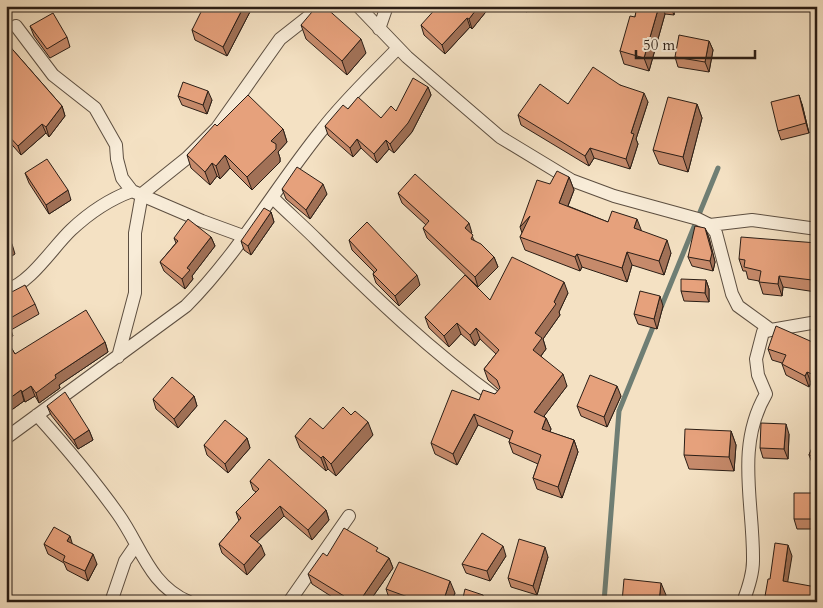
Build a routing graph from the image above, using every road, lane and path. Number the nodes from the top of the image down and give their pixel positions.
1 (322, 6) edge
2 (358, 6) edge
3 (387, 6) edge
4 (16, 26) dead end
5 (383, 33) junction
6 (402, 53) junction
7 (137, 192) junction
8 (273, 198) junction
9 (710, 225) junction
10 (817, 229) edge
11 (243, 236) junction
12 (6, 290) edge
13 (817, 322) edge
14 (771, 330) junction
15 (118, 357) junction
16 (496, 398) edge
17 (37, 415) junction
18 (6, 438) edge
19 (349, 516) dead end
20 (136, 545) junction
21 (111, 602) edge
22 (189, 602) edge
23 (289, 602) edge
24 (743, 602) edge

1 - 7 street
2 - 5 street
3 - 5 street
4 - 7 street
5 - 6 street
6 - 8 street
6 - 9 street
7 - 11 street
7 - 12 street
7 - 15 street
8 - 11 street
8 - 16 street
9 - 10 street
9 - 14 street
11 - 15 street
13 - 14 street
14 - 24 street
15 - 17 street
17 - 18 street
17 - 20 street
19 - 23 street
20 - 21 street
20 - 22 street

